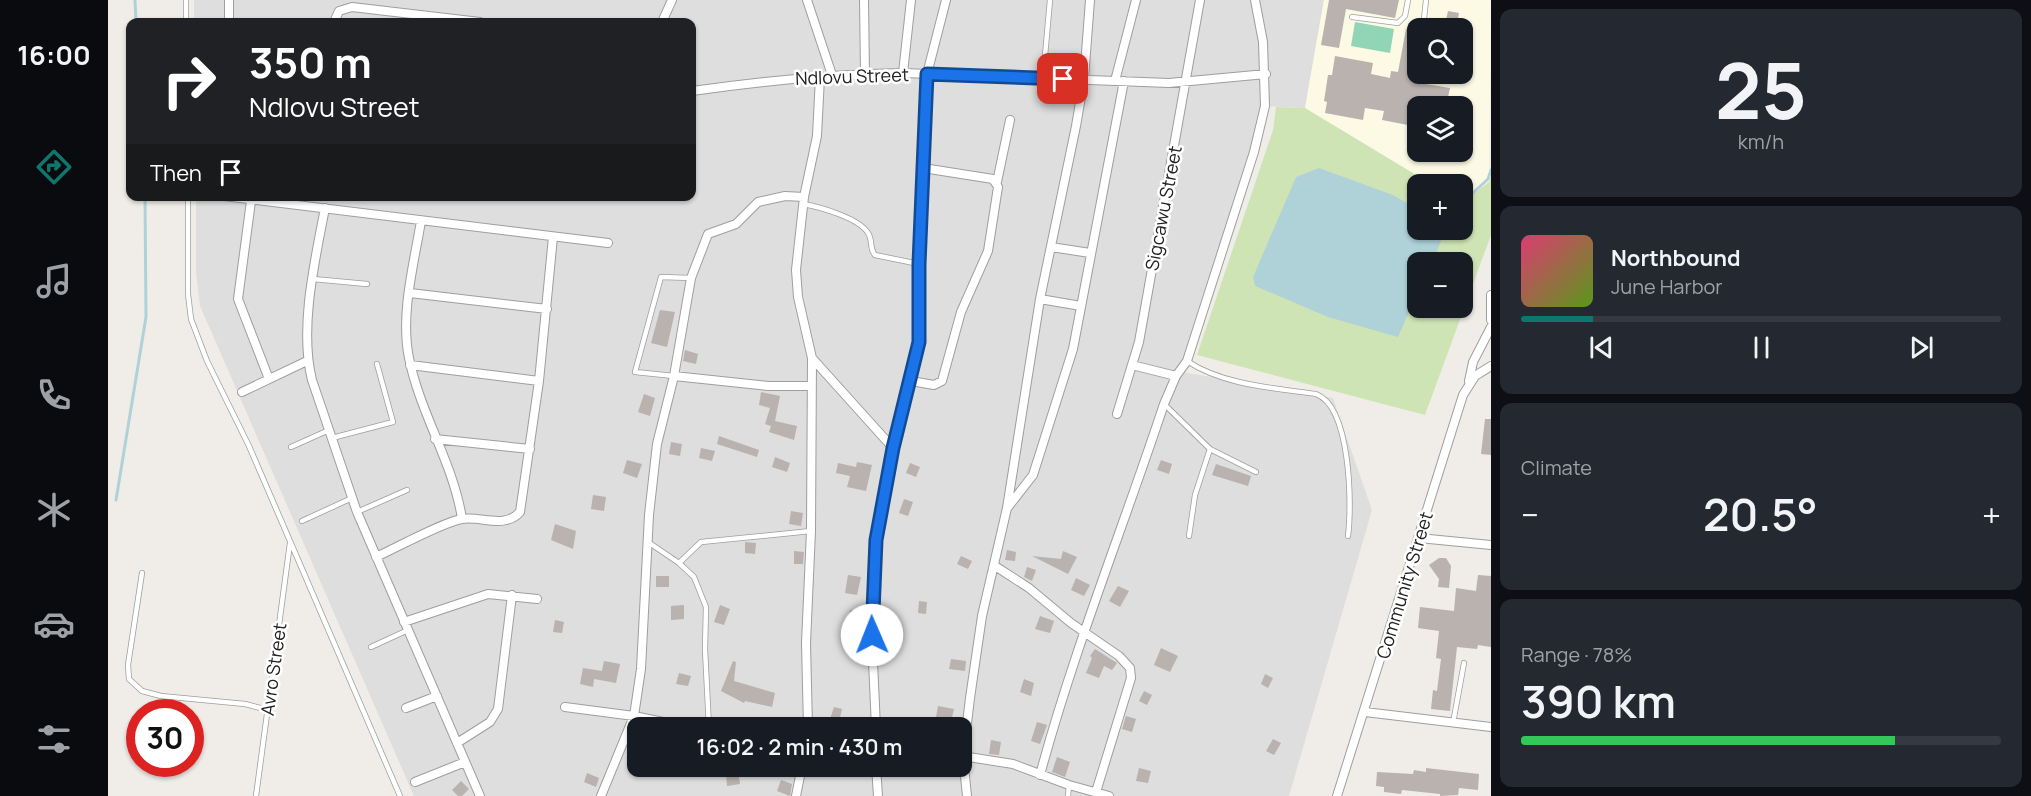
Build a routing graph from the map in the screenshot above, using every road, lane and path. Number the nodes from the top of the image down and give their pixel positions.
1 (186, 0) edge
2 (229, 0) edge
3 (671, 0) edge
4 (807, 0) edge
5 (864, 0) edge
6 (911, 0) edge
7 (946, 0) edge
8 (1050, 0) edge
9 (1090, 0) edge
10 (1136, 0) edge
11 (1200, 0) edge
12 (1255, 0) edge
13 (1408, 0) edge
14 (1426, 0) edge
15 (1352, 17) dead end
16 (186, 18) edge
17 (229, 18) edge
18 (336, 18) edge
19 (446, 18) edge
20 (664, 18) edge
21 (1424, 18) edge
22 (903, 73) junction
23 (865, 74) junction
24 (927, 74) junction
25 (832, 75) junction
26 (1266, 75) junction
27 (820, 77) junction
28 (1043, 79) junction
29 (1084, 79) junction
30 (1119, 81) junction
31 (1186, 82) junction
32 (696, 91) edge
33 (1010, 120) dead end
34 (923, 168) junction
35 (997, 182) junction
36 (188, 201) edge
37 (251, 201) joint
38 (804, 201) junction
39 (324, 208) junction
40 (421, 221) junction
41 (553, 237) junction
42 (608, 243) dead end
43 (1051, 247) junction
44 (1090, 253) junction
45 (919, 264) junction
46 (691, 278) junction
47 (313, 279) junction
48 (367, 284) dead end
49 (410, 293) junction
50 (1491, 295) edge
51 (1040, 299) junction
52 (1081, 306) junction
53 (547, 309) junction
54 (1491, 320) edge
55 (1491, 327) edge
56 (812, 358) junction
57 (307, 361) junction
58 (1187, 361) junction
59 (377, 364) dead end
60 (410, 365) junction
61 (1132, 365) junction
62 (1491, 366) edge
63 (674, 376) junction
64 (1176, 376) junction
65 (269, 379) junction
66 (538, 381) junction
67 (911, 381) junction
68 (1468, 384) junction
69 (811, 386) junction
70 (242, 392) dead end
71 (1164, 404) junction
72 (1117, 414) dead end
73 (330, 434) junction
74 (435, 439) junction
75 (291, 447) dead end
76 (893, 448) junction
77 (530, 449) junction
78 (1210, 449) junction
79 (1256, 472) dead end
80 (407, 490) dead end
81 (352, 498) junction
82 (1007, 508) junction
83 (357, 512) junction
84 (462, 519) junction
85 (302, 521) dead end
86 (811, 531) junction
87 (1189, 536) dead end
88 (1348, 536) dead end
89 (1419, 538) junction
90 (290, 541) junction
91 (648, 542) junction
92 (1491, 545) edge
93 (376, 557) junction
94 (679, 564) junction
95 (995, 566) junction
96 (142, 573) dead end
97 (512, 595) junction
98 (537, 599) dead end
99 (406, 626) junction
100 (1084, 632) junction
101 (371, 647) dead end
102 (1464, 663) dead end
103 (437, 696) junction
104 (565, 707) dead end
105 (406, 708) dead end
106 (267, 710) junction
107 (1365, 712) junction
108 (634, 716) junction
109 (639, 717) edge
110 (708, 717) edge
111 (808, 717) edge
112 (876, 717) edge
113 (968, 717) edge
114 (1453, 723) junction
115 (1491, 727) edge
116 (457, 743) junction
117 (972, 758) edge
118 (465, 762) junction
119 (1041, 775) junction
120 (800, 777) edge
121 (877, 777) edge
122 (965, 777) edge
123 (415, 783) dead end
124 (1069, 785) junction
125 (1096, 792) junction
126 (256, 796) edge
127 (400, 796) edge
128 (480, 796) edge
129 (601, 796) edge
130 (796, 796) edge
131 (878, 796) edge
132 (967, 796) edge
133 (1068, 796) edge
134 (1109, 796) edge
135 (1337, 796) edge

1 - 16 lane
2 - 17 street
3 - 20 street
4 - 25 street
5 - 23 street
6 - 22 street
7 - 24 street
8 - 28 lane
9 - 29 street
10 - 30 street
11 - 31 street, Sigcawu Street
12 - 26 street
13 - 15 lane
14 - 21 lane
18 - 19 street
22 - 23 street, Ndlovu Street
22 - 24 street, Ndlovu Street
23 - 25 street, Ndlovu Street
24 - 28 street, Ndlovu Street
24 - 34 street
25 - 27 street, Ndlovu Street
26 - 31 street, Ndlovu Street
26 - 58 street
27 - 32 street, Ndlovu Street
27 - 38 street
28 - 29 street, Ndlovu Street
29 - 30 street, Ndlovu Street
29 - 43 street
30 - 31 street, Ndlovu Street
30 - 44 street
31 - 61 street, Sigcawu Street
33 - 35 street
34 - 35 street
34 - 45 street
35 - 67 street
36 - 90 lane
37 - 39 street
37 - 65 street
38 - 45 lane
38 - 46 street
38 - 56 street
39 - 40 street
39 - 47 street
40 - 41 street
40 - 49 street
41 - 42 street
41 - 53 street
43 - 44 street
43 - 51 street
44 - 52 street
45 - 67 street
46 - 63 street
46 - 63 lane
47 - 48 lane
47 - 57 street
49 - 53 street
49 - 60 street
50 - 54 street
51 - 52 street
51 - 82 street
52 - 82 street
53 - 66 street
55 - 68 street
56 - 69 street
56 - 76 street
57 - 65 street
57 - 73 street
58 - 64 street
58 - 88 lane
59 - 73 lane
60 - 66 street
60 - 74 street
61 - 64 street
61 - 72 street, Sigcawu Street
62 - 68 street, Community Street
63 - 69 street
63 - 91 street
64 - 71 street
65 - 70 street
66 - 77 street
67 - 76 street
68 - 89 street, Community Street
69 - 86 street
71 - 78 lane
71 - 100 street
73 - 75 lane
73 - 81 street
74 - 77 street
74 - 84 street
76 - 112 street
77 - 84 street
78 - 79 lane
78 - 87 lane
80 - 83 lane
81 - 83 street
81 - 85 lane
82 - 95 street
83 - 93 street
84 - 93 street
86 - 94 lane
86 - 111 street
89 - 92 street
89 - 107 street, Community Street
90 - 106 lane, Avro Street
90 - 127 lane
91 - 94 lane
91 - 108 street
93 - 99 street
94 - 110 lane
95 - 100 street
95 - 113 street
96 - 106 lane
97 - 98 street
97 - 99 street
97 - 116 street
99 - 101 lane
99 - 103 street
100 - 119 street
100 - 125 street
102 - 114 lane
103 - 105 street
103 - 116 street
104 - 108 street
106 - 126 lane, Avro Street
107 - 114 street
107 - 135 street, Community Street
108 - 109 street
108 - 129 street
114 - 115 street
116 - 118 street
117 - 119 street
118 - 123 street
118 - 128 street
119 - 124 street
120 - 130 street
121 - 131 street
122 - 132 street
124 - 125 street
124 - 133 lane
125 - 134 street

